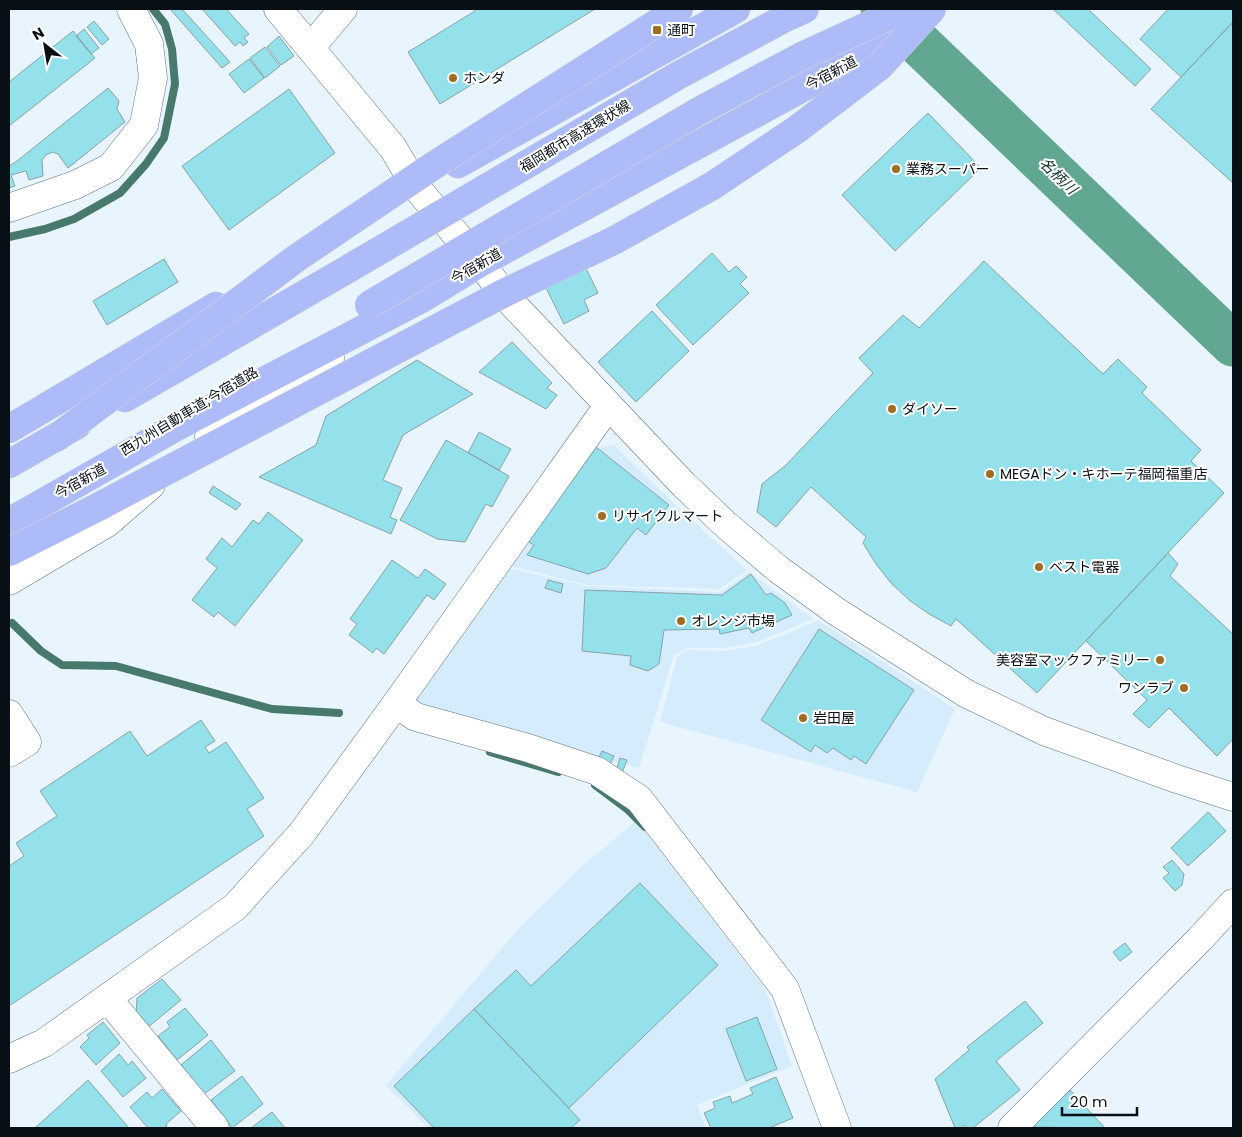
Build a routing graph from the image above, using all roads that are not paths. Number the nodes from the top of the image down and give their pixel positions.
1 (131, 9) edge
2 (278, 9) edge
3 (343, 9) edge
4 (679, 9) edge
5 (736, 9) edge
6 (805, 9) edge
7 (904, 9) edge
8 (932, 9) edge
9 (942, 9) edge
10 (311, 48) junction
11 (416, 187) junction
12 (9, 208) edge
13 (480, 263) junction
14 (421, 299) junction
15 (608, 406) junction
16 (176, 427) junction
17 (9, 429) edge
18 (56, 438) junction
19 (9, 464) edge
20 (9, 516) edge
21 (9, 522) edge
22 (9, 541) edge
23 (9, 552) edge
24 (9, 581) edge
25 (396, 704) junction
26 (9, 714) edge
27 (9, 753) edge
28 (1233, 797) edge
29 (1233, 903) edge
30 (107, 998) junction
31 (9, 1059) edge
32 (215, 1128) edge
33 (837, 1128) edge
34 (1012, 1128) edge

1 - 12 street
2 - 10 street
3 - 10 street
4 - 18 highway, bridge
5 - 11 highway
6 - 18 highway, 福岡都市高速環状線, bridge
7 - 20 highway, 西九州自動車道;今宿道路, bridge
8 - 23 highway, bridge
9 - 13 highway, 今宿新道, bridge
10 - 11 street
11 - 13 street
11 - 17 highway
13 - 14 highway, 今宿新道
13 - 15 street
14 - 16 highway, 今宿新道
14 - 24 street
15 - 25 street
15 - 28 street
16 - 21 highway, 今宿新道
16 - 22 highway
18 - 19 highway
25 - 30 street
25 - 33 street
26 - 27 street
29 - 34 street
30 - 31 street
30 - 32 street

